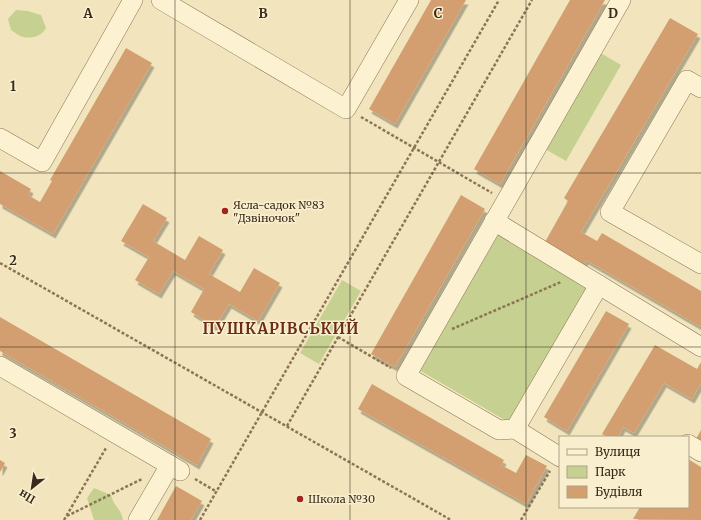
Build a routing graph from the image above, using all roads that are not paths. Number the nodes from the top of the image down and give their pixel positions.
1 (133, 0) edge
2 (161, 0) edge
3 (409, 0) edge
4 (621, 0) edge
5 (701, 88) edge
6 (0, 138) edge
7 (494, 221) junction
8 (701, 264) edge
9 (599, 285) junction
10 (701, 347) edge
11 (0, 366) edge
12 (515, 429) junction
13 (689, 445) edge
14 (701, 452) edge
15 (559, 456) edge
16 (138, 520) edge

1 - 6 street
2 - 3 street
4 - 7 street
5 - 8 street
7 - 9 street
7 - 12 street
9 - 10 street
9 - 12 street
11 - 16 street
12 - 15 street
13 - 14 street

